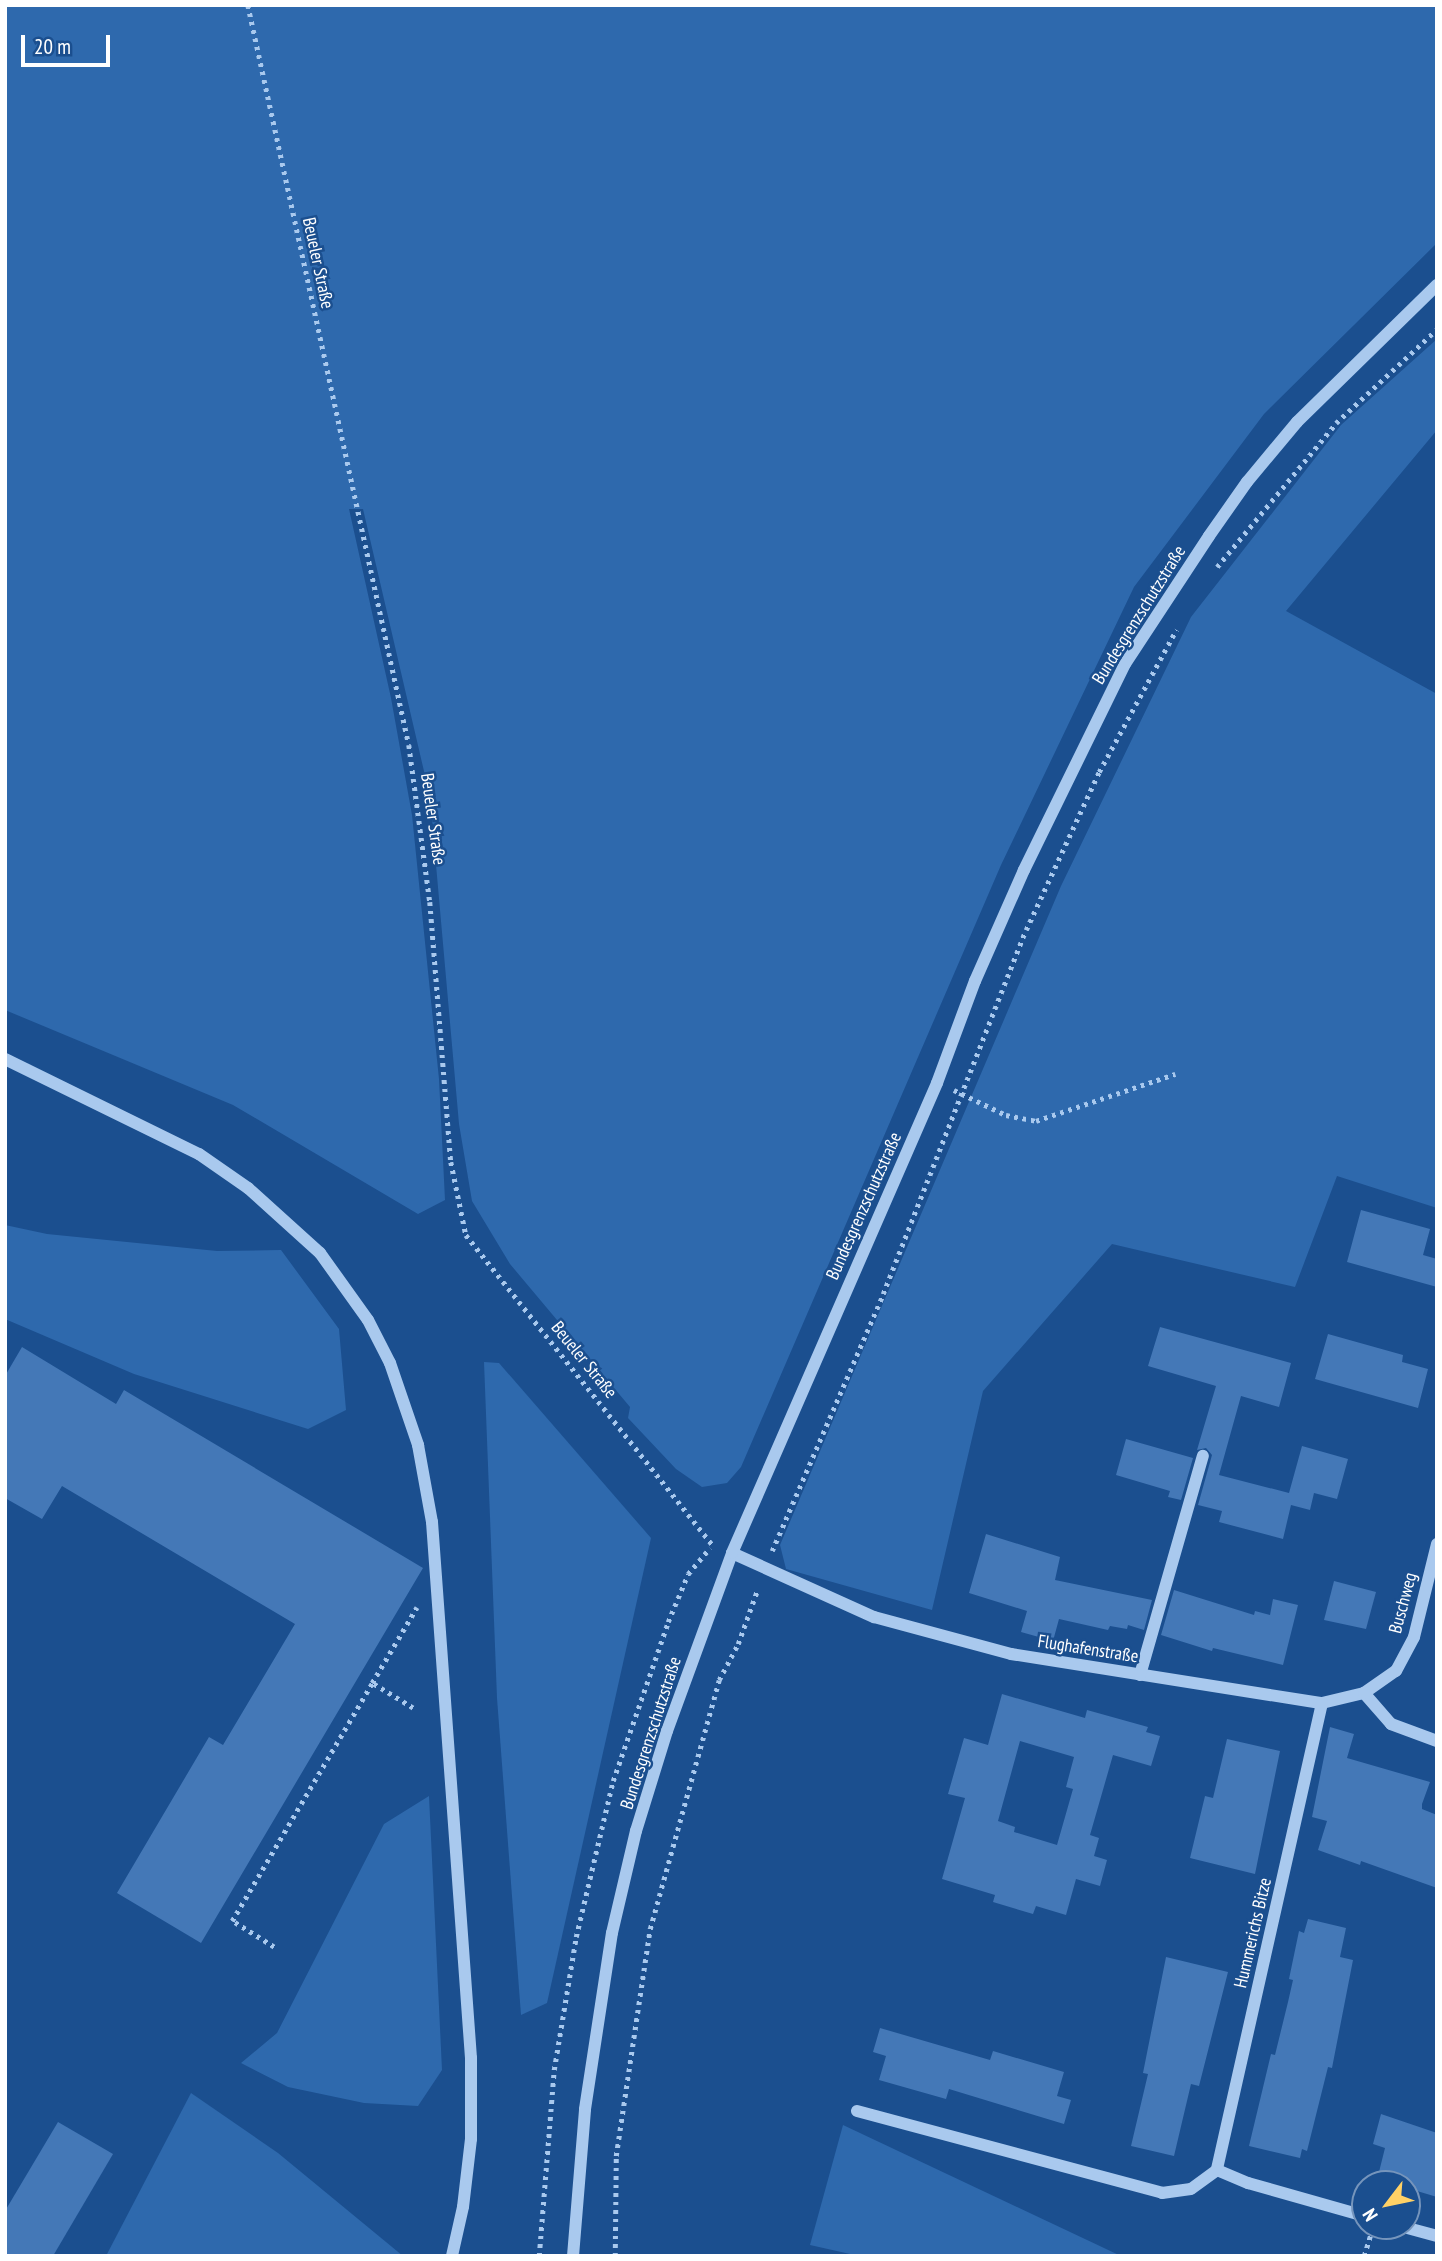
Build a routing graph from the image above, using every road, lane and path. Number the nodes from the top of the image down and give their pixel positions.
1 (248, 5) edge
2 (1437, 285) edge
3 (1437, 329) edge
4 (1214, 571) dead end
5 (1179, 624) dead end
6 (5, 1059) edge
7 (1175, 1074) dead end
8 (937, 1083) junction
9 (963, 1093) junction
10 (1203, 1456) dead end
11 (1437, 1544) edge
12 (732, 1553) junction
13 (765, 1568) junction
14 (438, 1593) junction
15 (1140, 1675) junction
16 (372, 1683) junction
17 (1364, 1693) junction
18 (1322, 1703) junction
19 (413, 1708) dead end
20 (1437, 1741) edge
21 (274, 1947) dead end
22 (857, 2111) dead end
23 (1217, 2170) junction
24 (1351, 2212) edge
25 (452, 2256) edge
26 (573, 2256) edge
27 (615, 2256) edge

1 - 12 path, Beueler Straße
2 - 8 street, Bundesgrenzschutzstraße
3 - 4 path
5 - 9 path
6 - 14 street
7 - 9 path
8 - 9 path
8 - 12 street, Bundesgrenzschutzstraße
9 - 13 path
10 - 15 street
11 - 17 street, Buschweg
12 - 13 street, Flughafenstraße
12 - 26 street, Bundesgrenzschutzstraße
13 - 15 street, Flughafenstraße
13 - 27 path
14 - 16 path
14 - 25 street
15 - 18 street, Flughafenstraße
16 - 19 path
16 - 21 path
17 - 18 street, Flughafenstraße
17 - 20 street
18 - 23 street, Hummerichs Bitze
22 - 23 street
23 - 24 street

